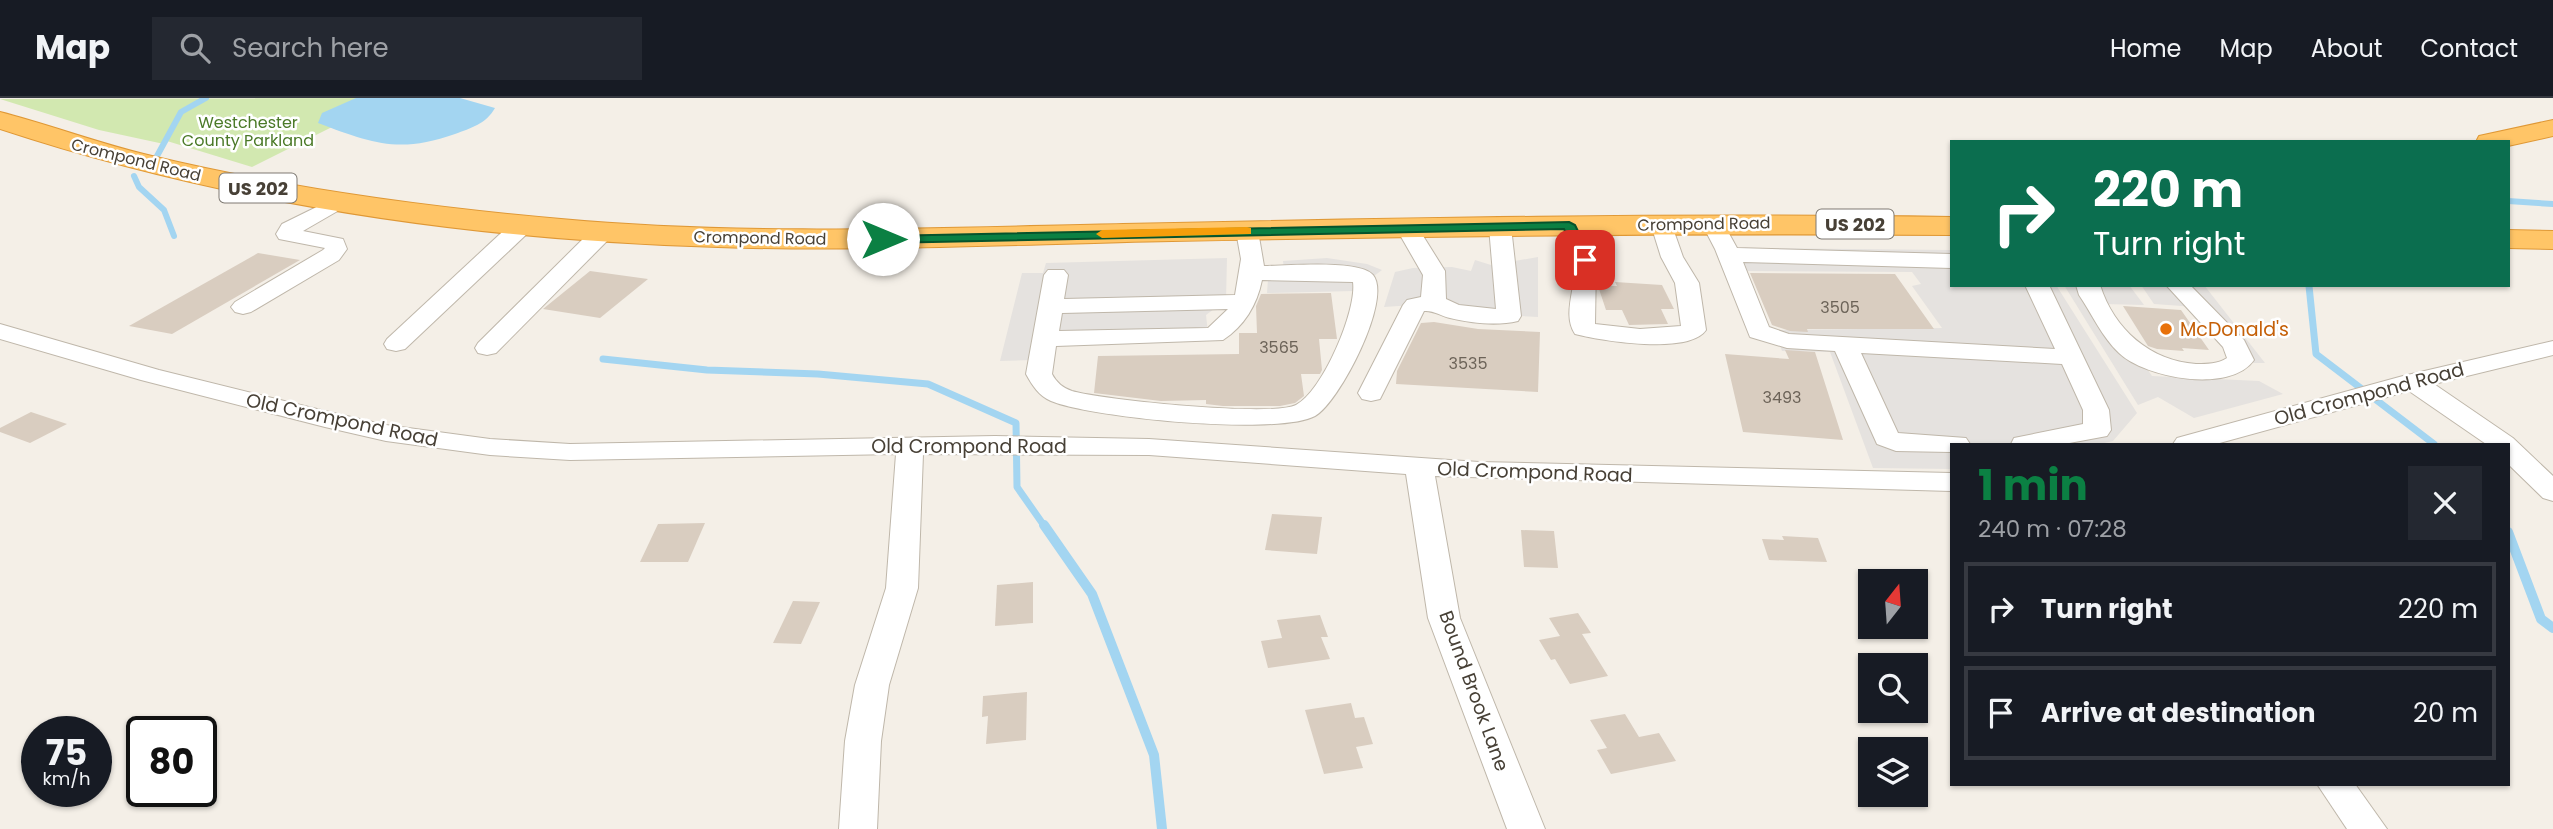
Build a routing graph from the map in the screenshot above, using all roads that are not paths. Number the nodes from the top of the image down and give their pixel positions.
1 (0, 120) edge
2 (2553, 128) edge
3 (2498, 140) edge
4 (341, 201) junction
5 (1713, 224) junction
6 (1826, 224) junction
7 (1569, 225) junction
8 (1662, 225) junction
9 (522, 226) junction
10 (1941, 226) edge
11 (1500, 227) junction
12 (1407, 228) junction
13 (1247, 231) junction
14 (603, 232) junction
15 (2510, 239) edge
16 (2553, 240) edge
17 (1950, 249) edge
18 (1730, 255) junction
19 (1847, 258) junction
20 (1950, 261) edge
21 (1252, 273) junction
22 (1056, 275) dead end
23 (2038, 287) edge
24 (2090, 287) edge
25 (2184, 294) edge
26 (1243, 302) junction
27 (1436, 303) junction
28 (1051, 306) junction
29 (243, 307) dead end
30 (0, 331) edge
31 (1047, 339) junction
32 (396, 344) dead end
33 (1844, 344) junction
34 (487, 348) dead end
35 (2553, 348) edge
36 (2069, 357) junction
37 (2400, 385) junction
38 (1371, 393) dead end
39 (2029, 443) edge
40 (2191, 443) edge
41 (2501, 443) edge
42 (1950, 444) edge
43 (909, 446) junction
44 (2510, 451) edge
45 (1419, 467) junction
46 (1950, 482) edge
47 (2553, 492) edge
48 (2337, 786) edge
49 (858, 829) edge
50 (1526, 829) edge
51 (2368, 829) edge

1 - 4 highway, Crompond Road / US 202
2 - 3 highway
4 - 9 highway, Crompond Road / US 202
4 - 29 street
5 - 6 highway, Crompond Road / US 202
5 - 8 highway, Crompond Road / US 202
5 - 18 street
6 - 10 highway, Crompond Road / US 202
6 - 19 street
7 - 8 highway, Crompond Road / US 202
7 - 8 street
7 - 11 highway, Crompond Road / US 202
9 - 14 highway, Crompond Road / US 202
9 - 32 street
10 - 17 street
11 - 12 highway, Crompond Road / US 202
11 - 27 street
12 - 13 highway, Crompond Road / US 202
12 - 27 street
13 - 14 highway, Crompond Road / US 202
13 - 21 street
14 - 34 street
15 - 16 highway
18 - 19 street
18 - 33 street
19 - 20 street
21 - 26 street
21 - 31 street
22 - 28 street
23 - 36 street
24 - 25 street
26 - 28 street
26 - 31 street
27 - 38 street
28 - 31 street
30 - 43 street, Old Crompond Road
33 - 36 street
33 - 42 street
35 - 37 street, Old Crompond Road
36 - 39 street
37 - 40 street, Old Crompond Road
37 - 41 street
43 - 45 street, Old Crompond Road
43 - 49 street
44 - 47 street
45 - 46 street, Old Crompond Road
45 - 50 street, Bound Brook Lane
48 - 51 street

